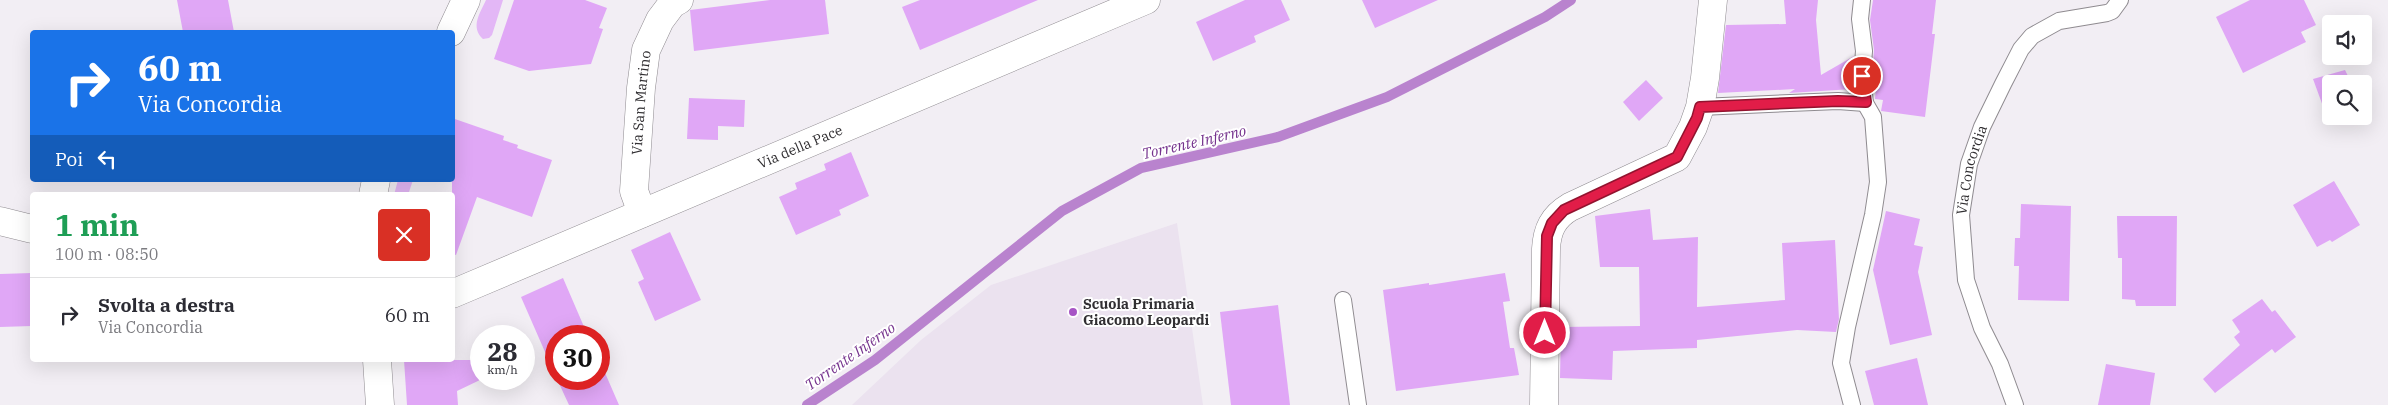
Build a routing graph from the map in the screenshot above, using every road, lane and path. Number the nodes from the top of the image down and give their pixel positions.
1 (466, 0) edge
2 (678, 0) edge
3 (1146, 0) edge
4 (1713, 0) edge
5 (1862, 0) edge
6 (2120, 0) edge
7 (452, 30) edge
8 (1866, 102) junction
9 (1700, 107) junction
10 (642, 213) junction
11 (0, 221) edge
12 (30, 228) edge
13 (455, 293) edge
14 (1343, 300) dead end
15 (377, 362) edge
16 (380, 405) edge
17 (1358, 405) edge
18 (1544, 405) edge
19 (1852, 405) edge
20 (2015, 405) edge

1 - 7 street
2 - 10 street, Via San Martino
3 - 10 street, Via della Pace
4 - 9 street
5 - 8 lane
6 - 20 lane, Via Concordia
8 - 9 lane
8 - 19 lane
9 - 18 street
10 - 13 street, Via della Pace
11 - 12 street
14 - 17 lane
15 - 16 street

